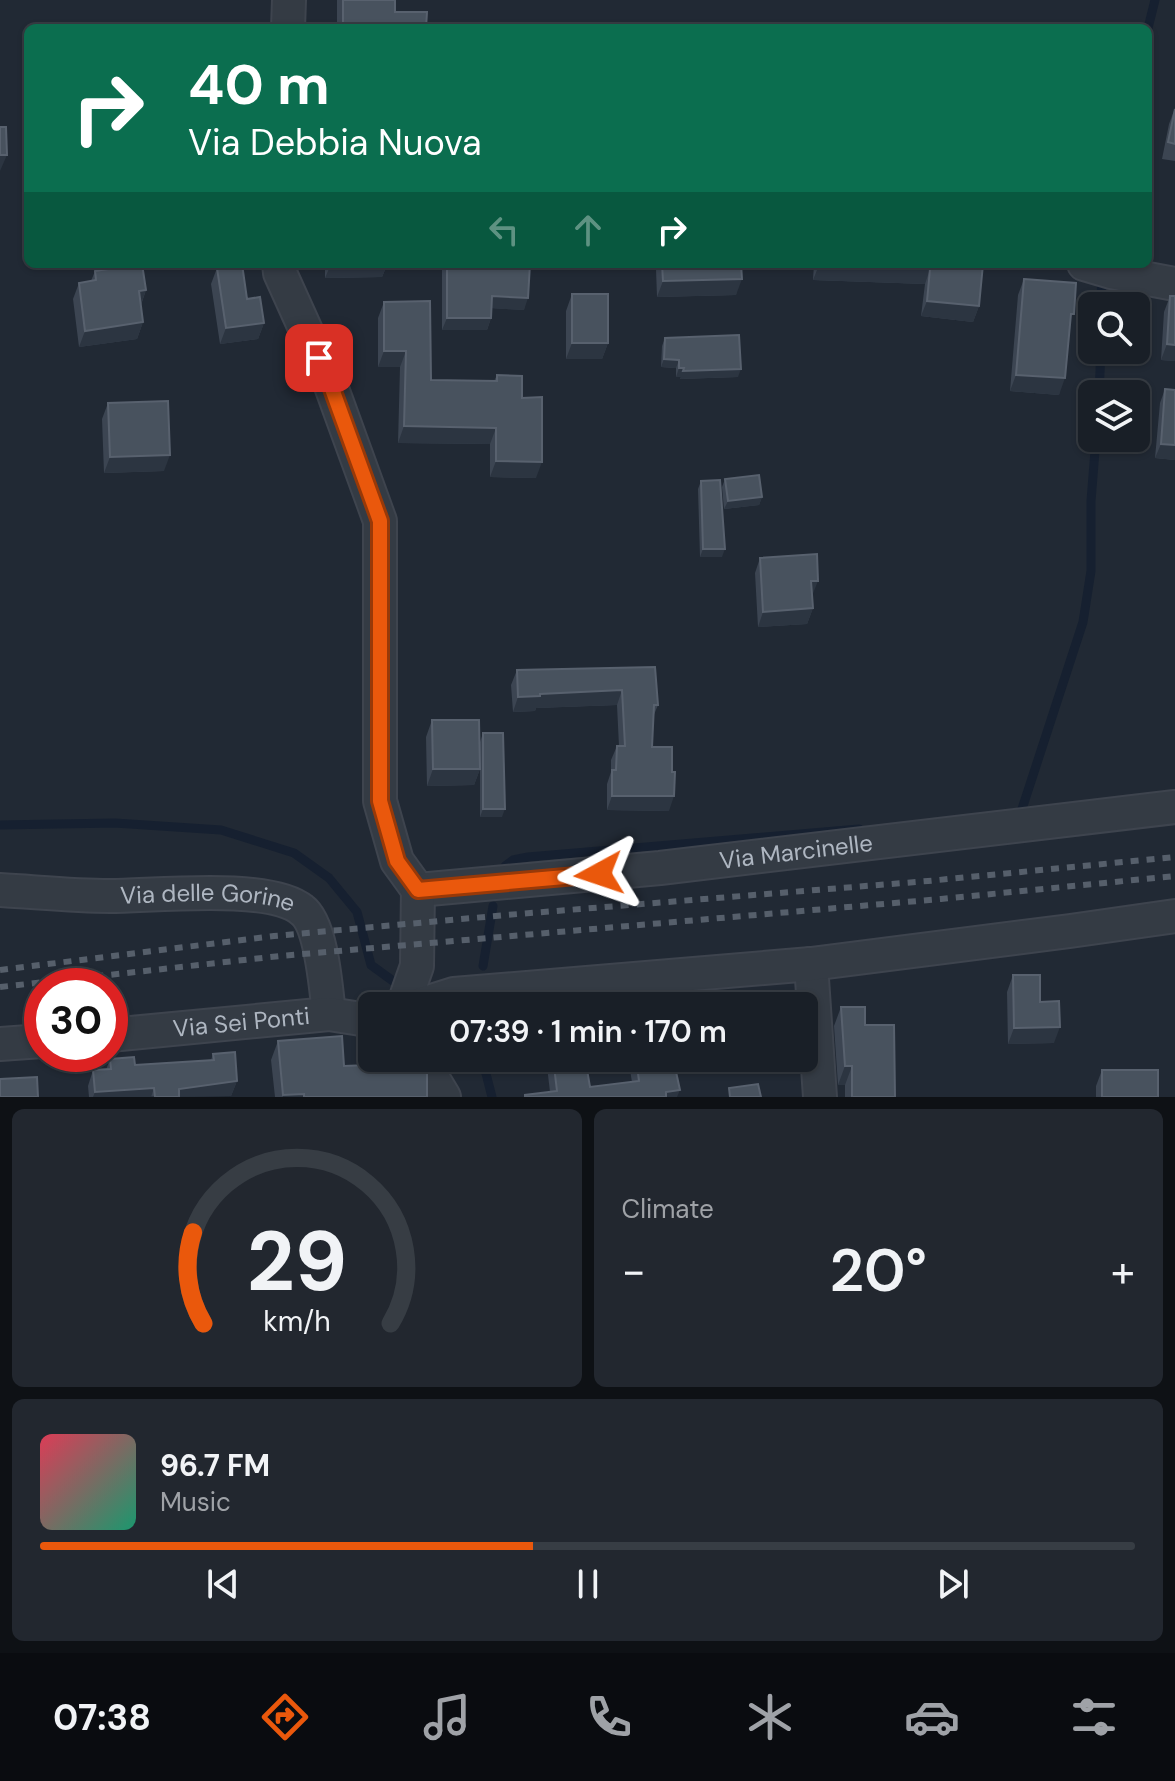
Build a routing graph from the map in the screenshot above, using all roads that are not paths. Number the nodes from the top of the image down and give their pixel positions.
1 (289, 0) edge
2 (288, 24) edge
3 (279, 268) edge
4 (1097, 268) edge
5 (1175, 284) edge
6 (1175, 807) edge
7 (0, 890) edge
8 (418, 890) junction
9 (1175, 916) edge
10 (811, 964) junction
11 (408, 992) edge
12 (478, 992) edge
13 (329, 1014) junction
14 (358, 1019) edge
15 (128, 1033) edge
16 (24, 1042) edge
17 (0, 1044) edge
18 (820, 1097) edge

1 - 2 street
3 - 8 street
4 - 5 street
6 - 8 street, Via Marcinelle
7 - 13 street, Via delle Gorine
8 - 11 street
9 - 10 street
10 - 12 street
10 - 18 street
13 - 14 street, Via Sei Ponti
13 - 15 street, Via Sei Ponti
16 - 17 street

